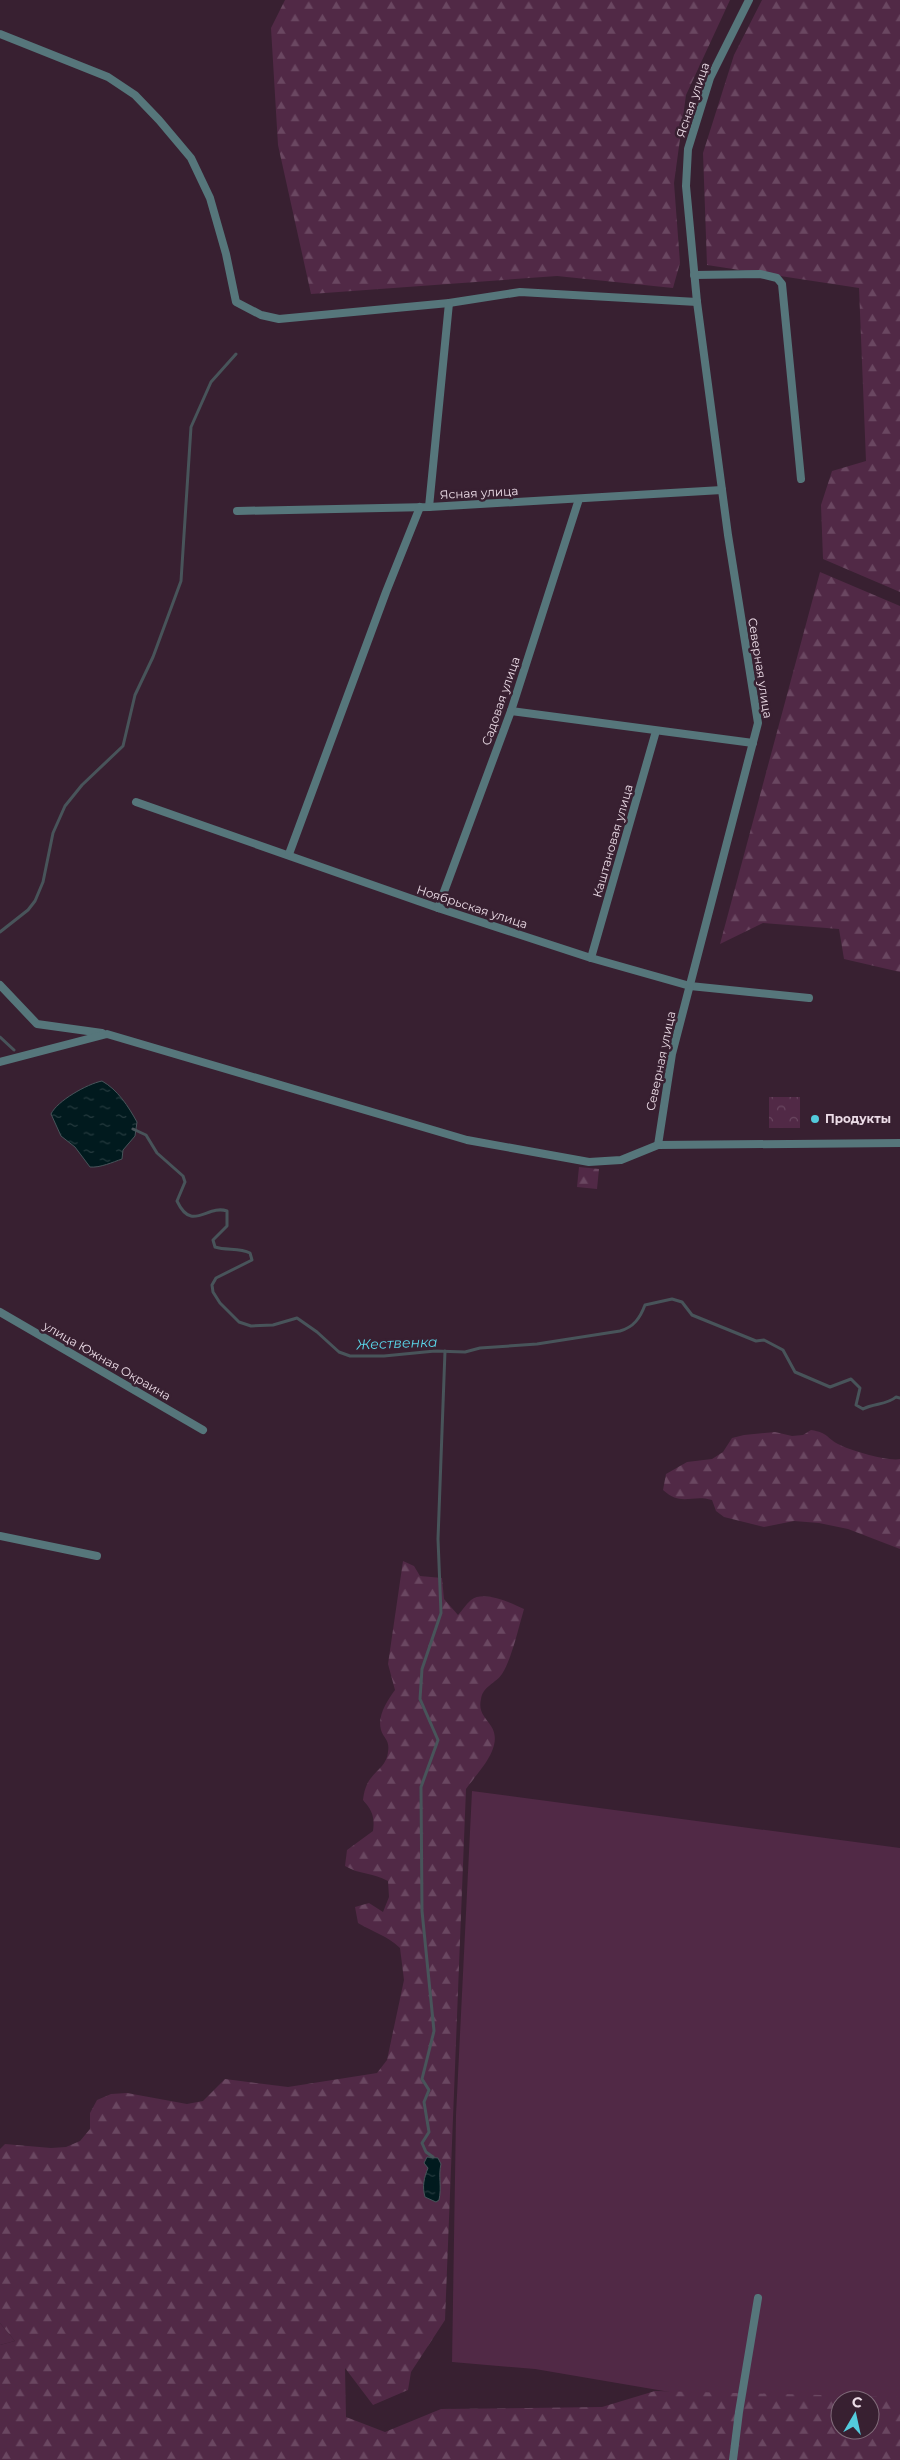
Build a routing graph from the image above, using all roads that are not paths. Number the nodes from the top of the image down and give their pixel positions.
1 (749, 0) edge
2 (0, 34) edge
3 (694, 275) junction
4 (697, 302) junction
5 (449, 303) junction
6 (801, 480) dead end
7 (722, 490) junction
8 (578, 499) junction
9 (420, 507) junction
10 (429, 507) junction
11 (237, 511) dead end
12 (511, 711) junction
13 (656, 731) junction
14 (753, 743) junction
15 (136, 802) dead end
16 (289, 854) junction
17 (438, 908) junction
18 (591, 958) junction
19 (0, 985) edge
20 (690, 986) junction
21 (809, 998) dead end
22 (107, 1034) junction
23 (0, 1062) edge
24 (900, 1143) edge
25 (658, 1145) junction
26 (0, 1312) edge
27 (203, 1430) dead end
28 (0, 1536) edge
29 (96, 1556) dead end
30 (758, 2298) dead end
31 (733, 2460) edge

1 - 3 street, Ясная улица
2 - 5 street
3 - 4 street, Северная улица
3 - 6 street
4 - 5 street
4 - 7 street, Северная улица
5 - 10 street
7 - 8 street, Ясная улица
7 - 14 street, Северная улица
8 - 10 street, Ясная улица
8 - 12 street, Садовая улица
9 - 10 street, Ясная улица
9 - 11 street, Ясная улица
9 - 16 street
12 - 13 street
12 - 17 street, Садовая улица
13 - 14 street
13 - 18 street, Каштановая улица
14 - 20 street, Северная улица
15 - 16 street, Ноябрьская улица
16 - 17 street, Ноябрьская улица
17 - 18 street, Ноябрьская улица
18 - 20 street, Ноябрьская улица
19 - 22 street
20 - 21 street, Ноябрьская улица
20 - 25 street, Северная улица
22 - 23 street
22 - 25 street
24 - 25 street
26 - 27 street, улица Южная Окраина
28 - 29 street
30 - 31 street

